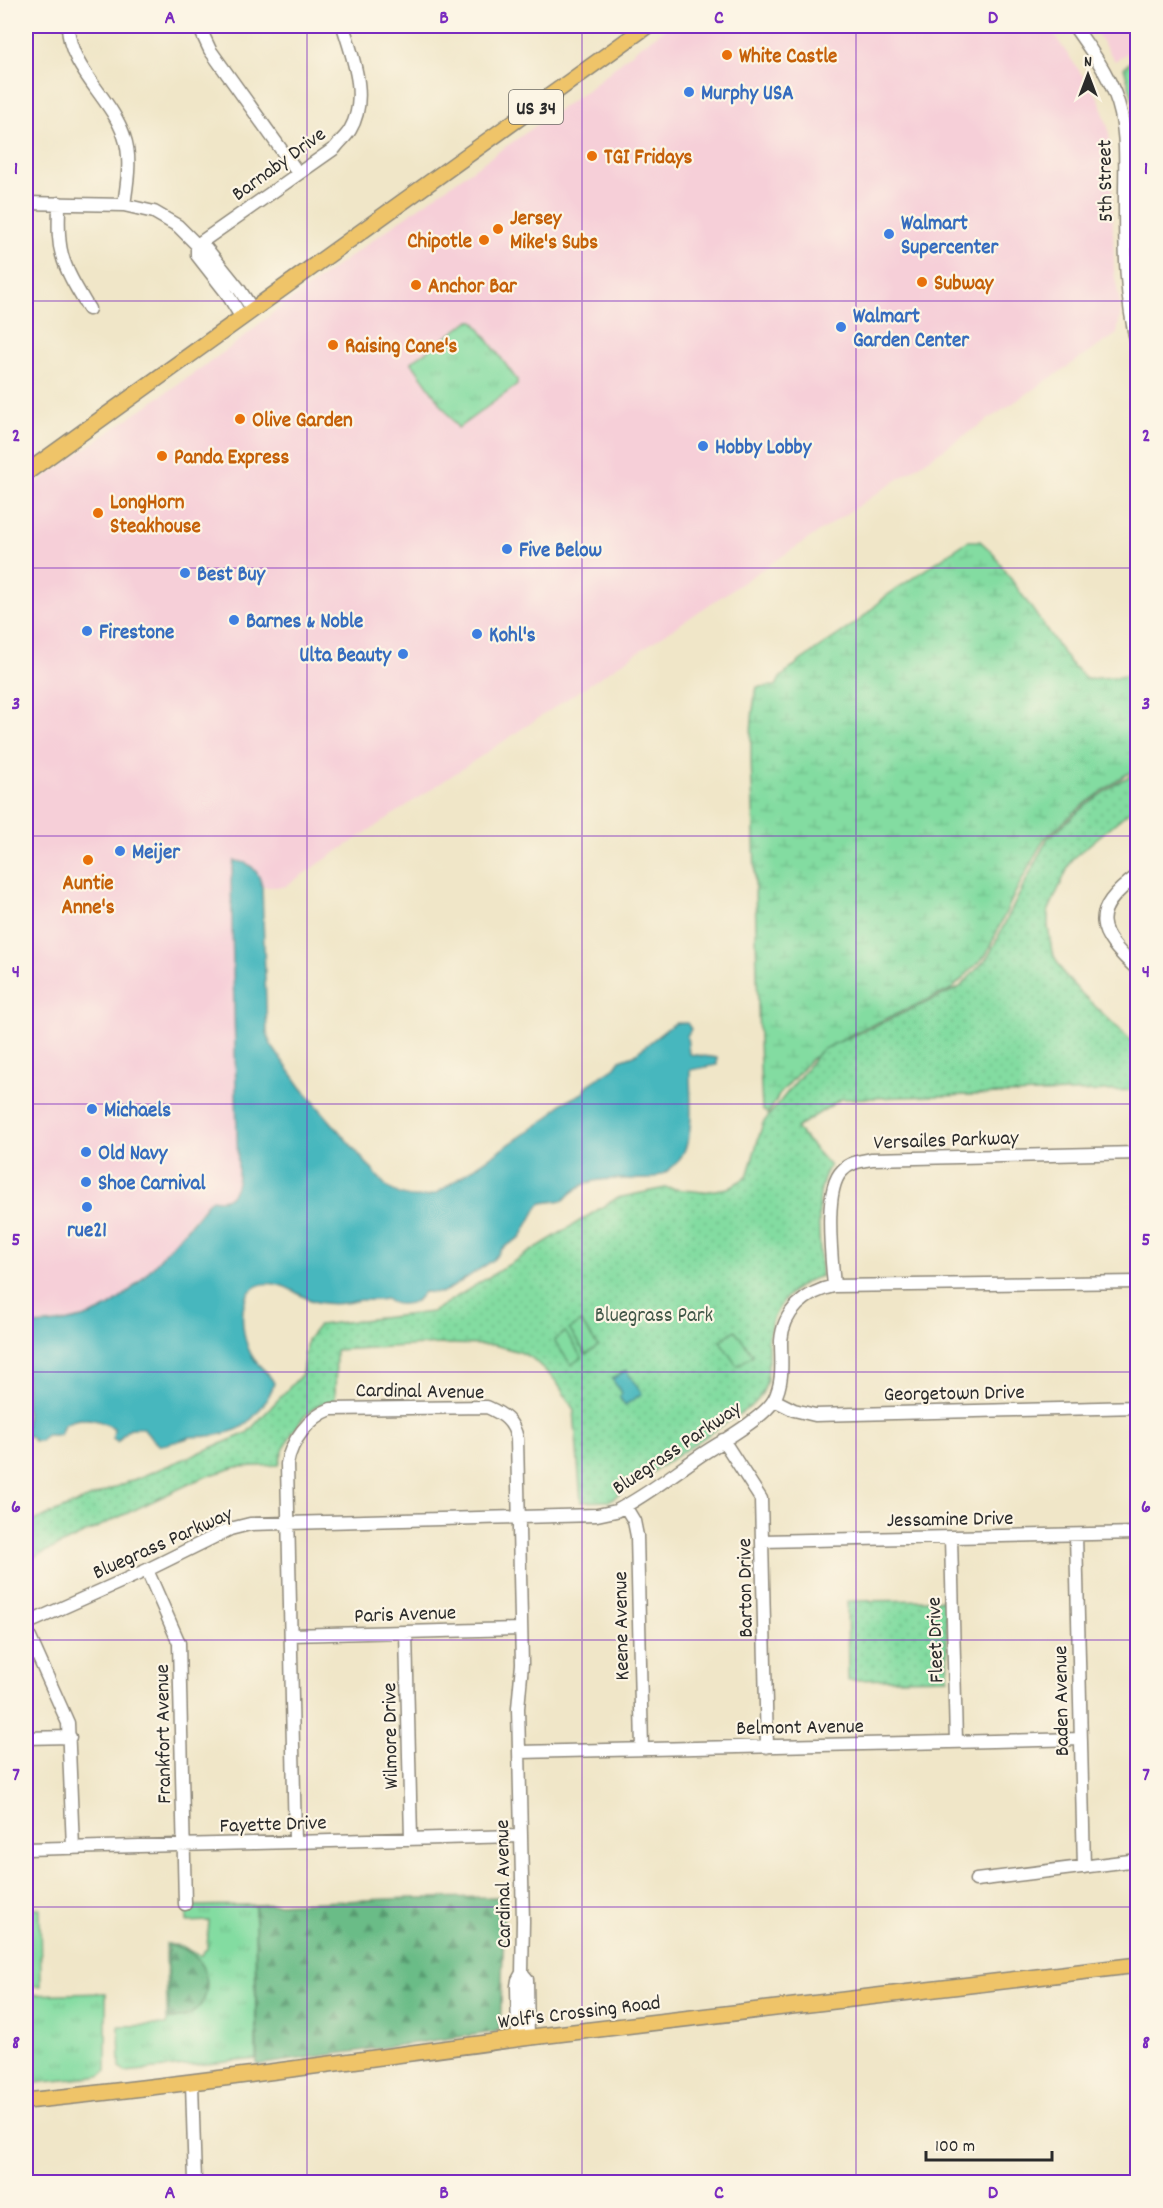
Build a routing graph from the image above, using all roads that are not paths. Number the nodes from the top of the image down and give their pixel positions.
1 (68, 26) edge
2 (202, 26) edge
3 (343, 26) edge
4 (647, 26) edge
5 (1074, 26) edge
6 (298, 173) junction
7 (26, 203) edge
8 (58, 203) junction
9 (124, 205) junction
10 (197, 245) junction
11 (89, 309) dead end
12 (247, 314) junction
13 (1137, 348) edge
14 (26, 473) edge
15 (1137, 875) edge
16 (1137, 970) edge
17 (1137, 1153) edge
18 (1137, 1282) edge
19 (834, 1286) junction
20 (774, 1400) junction
21 (1137, 1407) edge
22 (723, 1440) junction
23 (625, 1506) junction
24 (518, 1517) junction
25 (288, 1523) junction
26 (1137, 1533) edge
27 (1076, 1535) junction
28 (951, 1538) junction
29 (763, 1540) junction
30 (147, 1570) junction
31 (26, 1624) edge
32 (26, 1629) edge
33 (520, 1629) junction
34 (406, 1633) junction
35 (291, 1635) junction
36 (70, 1737) junction
37 (26, 1738) edge
38 (1081, 1739) junction
39 (956, 1742) junction
40 (767, 1747) junction
41 (642, 1748) junction
42 (520, 1752) junction
43 (521, 1836) junction
44 (411, 1838) junction
45 (295, 1841) junction
46 (184, 1845) junction
47 (74, 1848) junction
48 (26, 1849) edge
49 (1137, 1860) edge
50 (1084, 1867) junction
51 (976, 1880) dead end
52 (185, 1904) dead end
53 (1137, 1965) edge
54 (523, 2038) junction
55 (192, 2083) junction
56 (26, 2101) edge
57 (195, 2182) edge

1 - 9 street
2 - 6 street
3 - 6 street, Barnaby Drive
4 - 12 main road, US 34
5 - 13 street, 5th Street
6 - 10 street, Barnaby Drive
7 - 8 street
8 - 9 street
8 - 11 street
9 - 10 street
10 - 12 street
12 - 14 main road, US 34
15 - 16 street
17 - 19 street, Versailes Parkway
18 - 19 street
19 - 20 street
20 - 21 street, Georgetown Drive
20 - 22 street, Bluegrass Parkway
22 - 23 street, Bluegrass Parkway
22 - 29 street, Barton Drive
23 - 24 street, Bluegrass Parkway
23 - 41 street, Keene Avenue
24 - 25 street, Bluegrass Parkway
24 - 25 street, Cardinal Avenue
24 - 33 street, Cardinal Avenue
25 - 30 street, Bluegrass Parkway
25 - 35 street, Cardinal Avenue
26 - 27 street, Jessamine Drive
27 - 28 street, Jessamine Drive
27 - 38 street, Baden Avenue
28 - 29 street, Jessamine Drive
28 - 39 street, Fleet Drive
29 - 40 street, Barton Drive
30 - 31 street, Bluegrass Parkway
30 - 46 street, Frankfort Avenue
32 - 36 street
33 - 34 street, Paris Avenue
33 - 42 street, Cardinal Avenue
34 - 35 street, Paris Avenue
34 - 44 street, Wilmore Drive
35 - 45 street, Cardinal Avenue
36 - 37 street
36 - 47 street
38 - 39 street, Belmont Avenue
38 - 50 street, Baden Avenue
39 - 40 street, Belmont Avenue
40 - 41 street, Belmont Avenue
41 - 42 street, Belmont Avenue
42 - 43 street, Cardinal Avenue
43 - 44 street, Fayette Drive
43 - 54 street, Cardinal Avenue
44 - 45 street, Fayette Drive
45 - 46 street, Fayette Drive
46 - 47 street, Fayette Drive
46 - 52 street, Frankfort Avenue
47 - 48 street, Fayette Drive
49 - 50 street
50 - 51 street
53 - 54 main road, Wolf's Crossing Road
54 - 55 main road, Wolf's Crossing Road
55 - 56 main road, Wolf's Crossing Road
55 - 57 street

